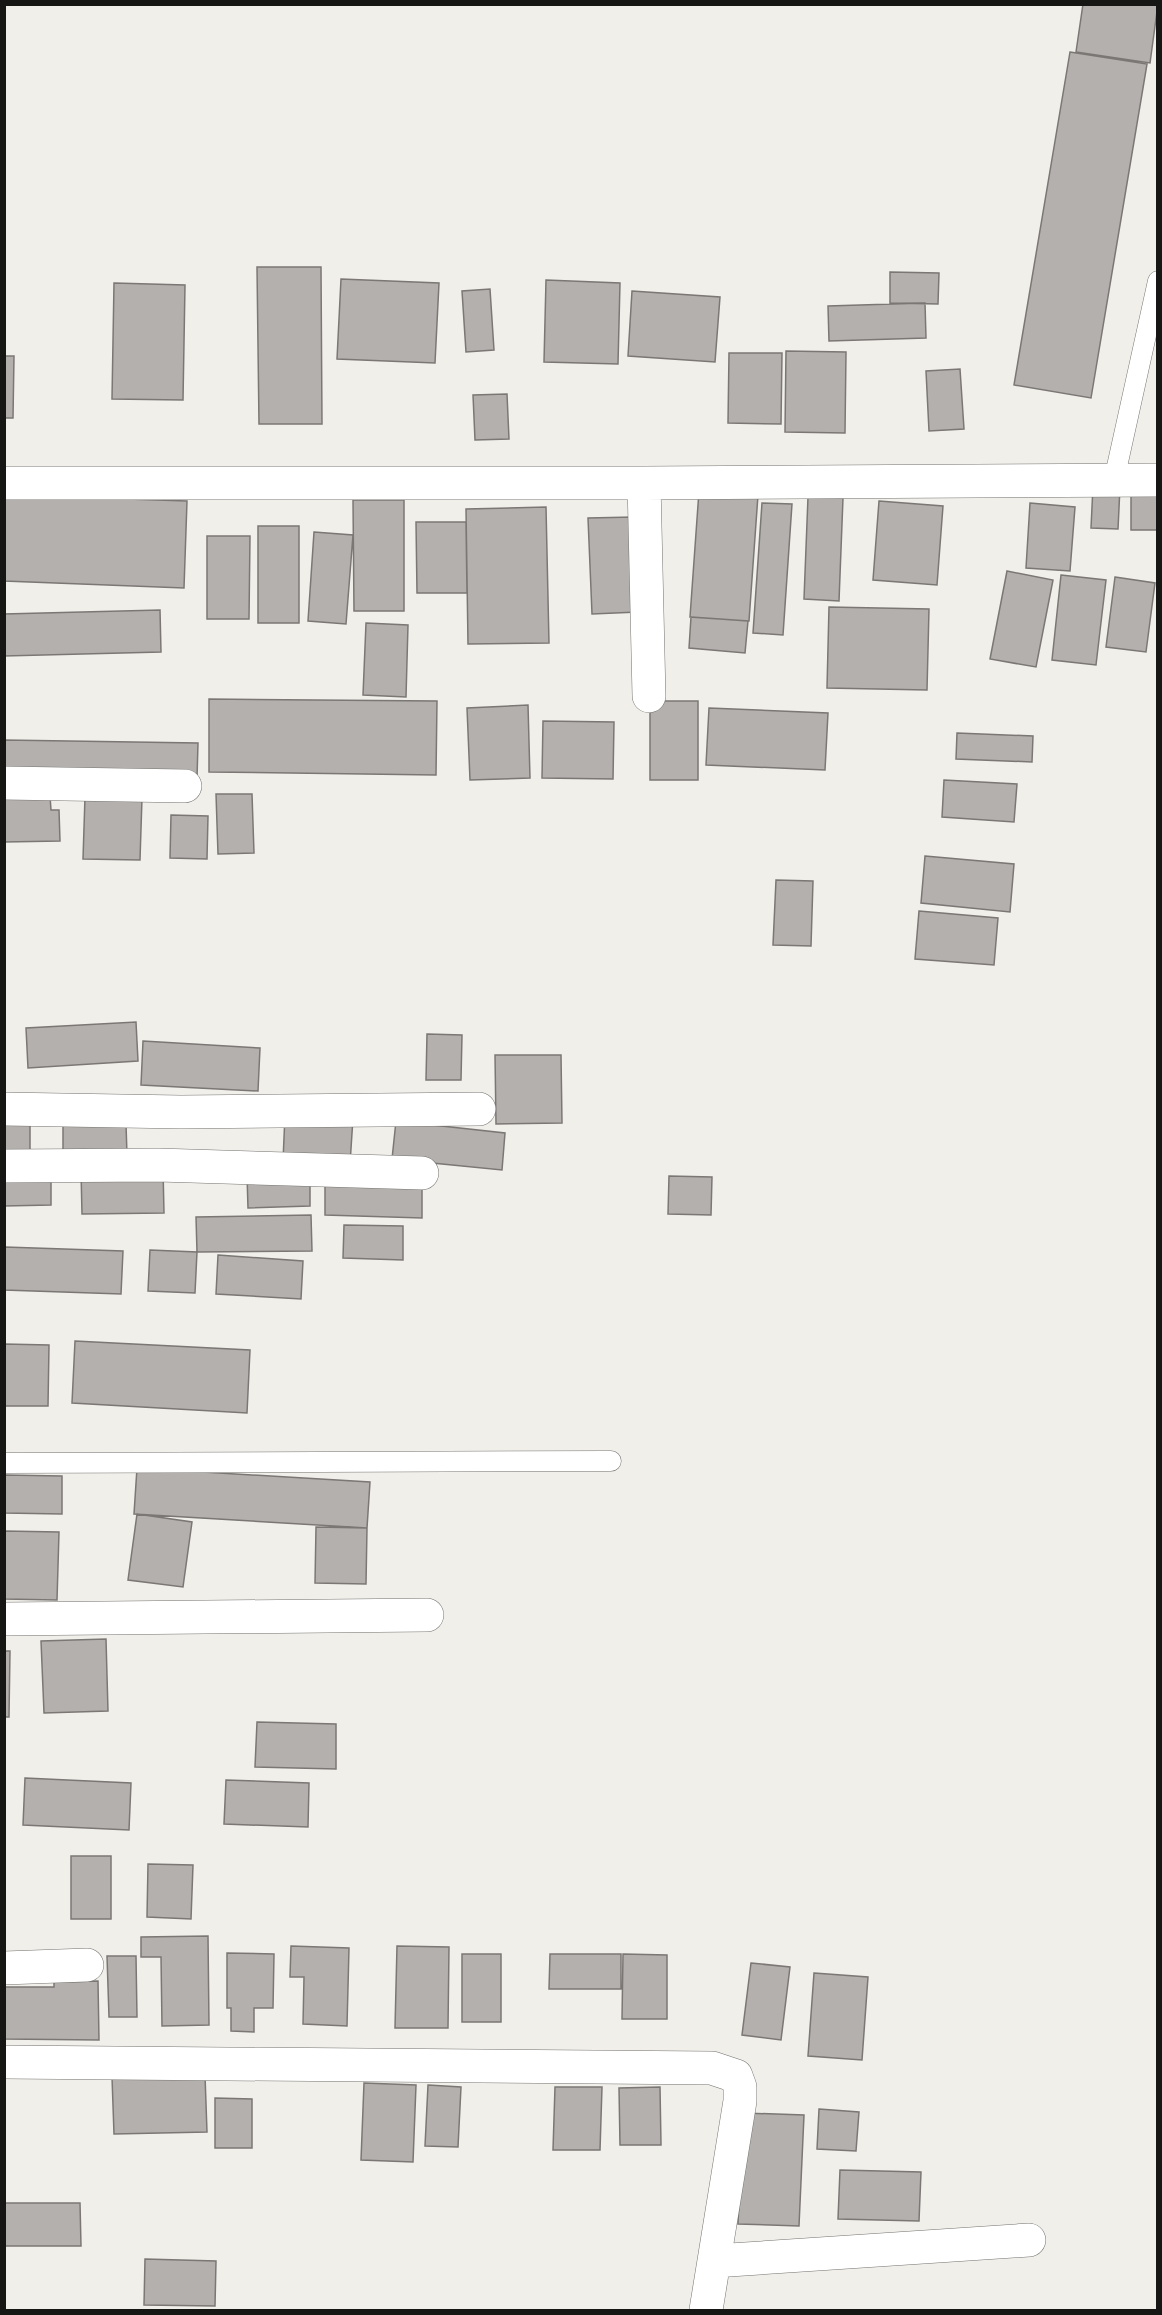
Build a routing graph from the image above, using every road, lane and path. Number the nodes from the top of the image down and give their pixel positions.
1 (1158, 281) edge
2 (1113, 480) junction
3 (1158, 480) edge
4 (4, 483) edge
5 (644, 483) junction
6 (649, 696) dead end
7 (4, 783) edge
8 (186, 786) dead end
9 (4, 1109) edge
10 (479, 1109) dead end
11 (4, 1166) edge
12 (422, 1173) dead end
13 (611, 1461) dead end
14 (4, 1463) edge
15 (427, 1615) dead end
16 (4, 1620) edge
17 (87, 1965) dead end
18 (4, 1968) edge
19 (4, 2061) edge
20 (1029, 2240) dead end
21 (714, 2261) junction
22 (706, 2310) edge

1 - 2 lane
2 - 3 street
2 - 5 street
4 - 5 street
5 - 6 street
7 - 8 street
9 - 10 street
11 - 12 street
13 - 14 lane
15 - 16 street
17 - 18 street
19 - 21 street
20 - 21 street
21 - 22 street

